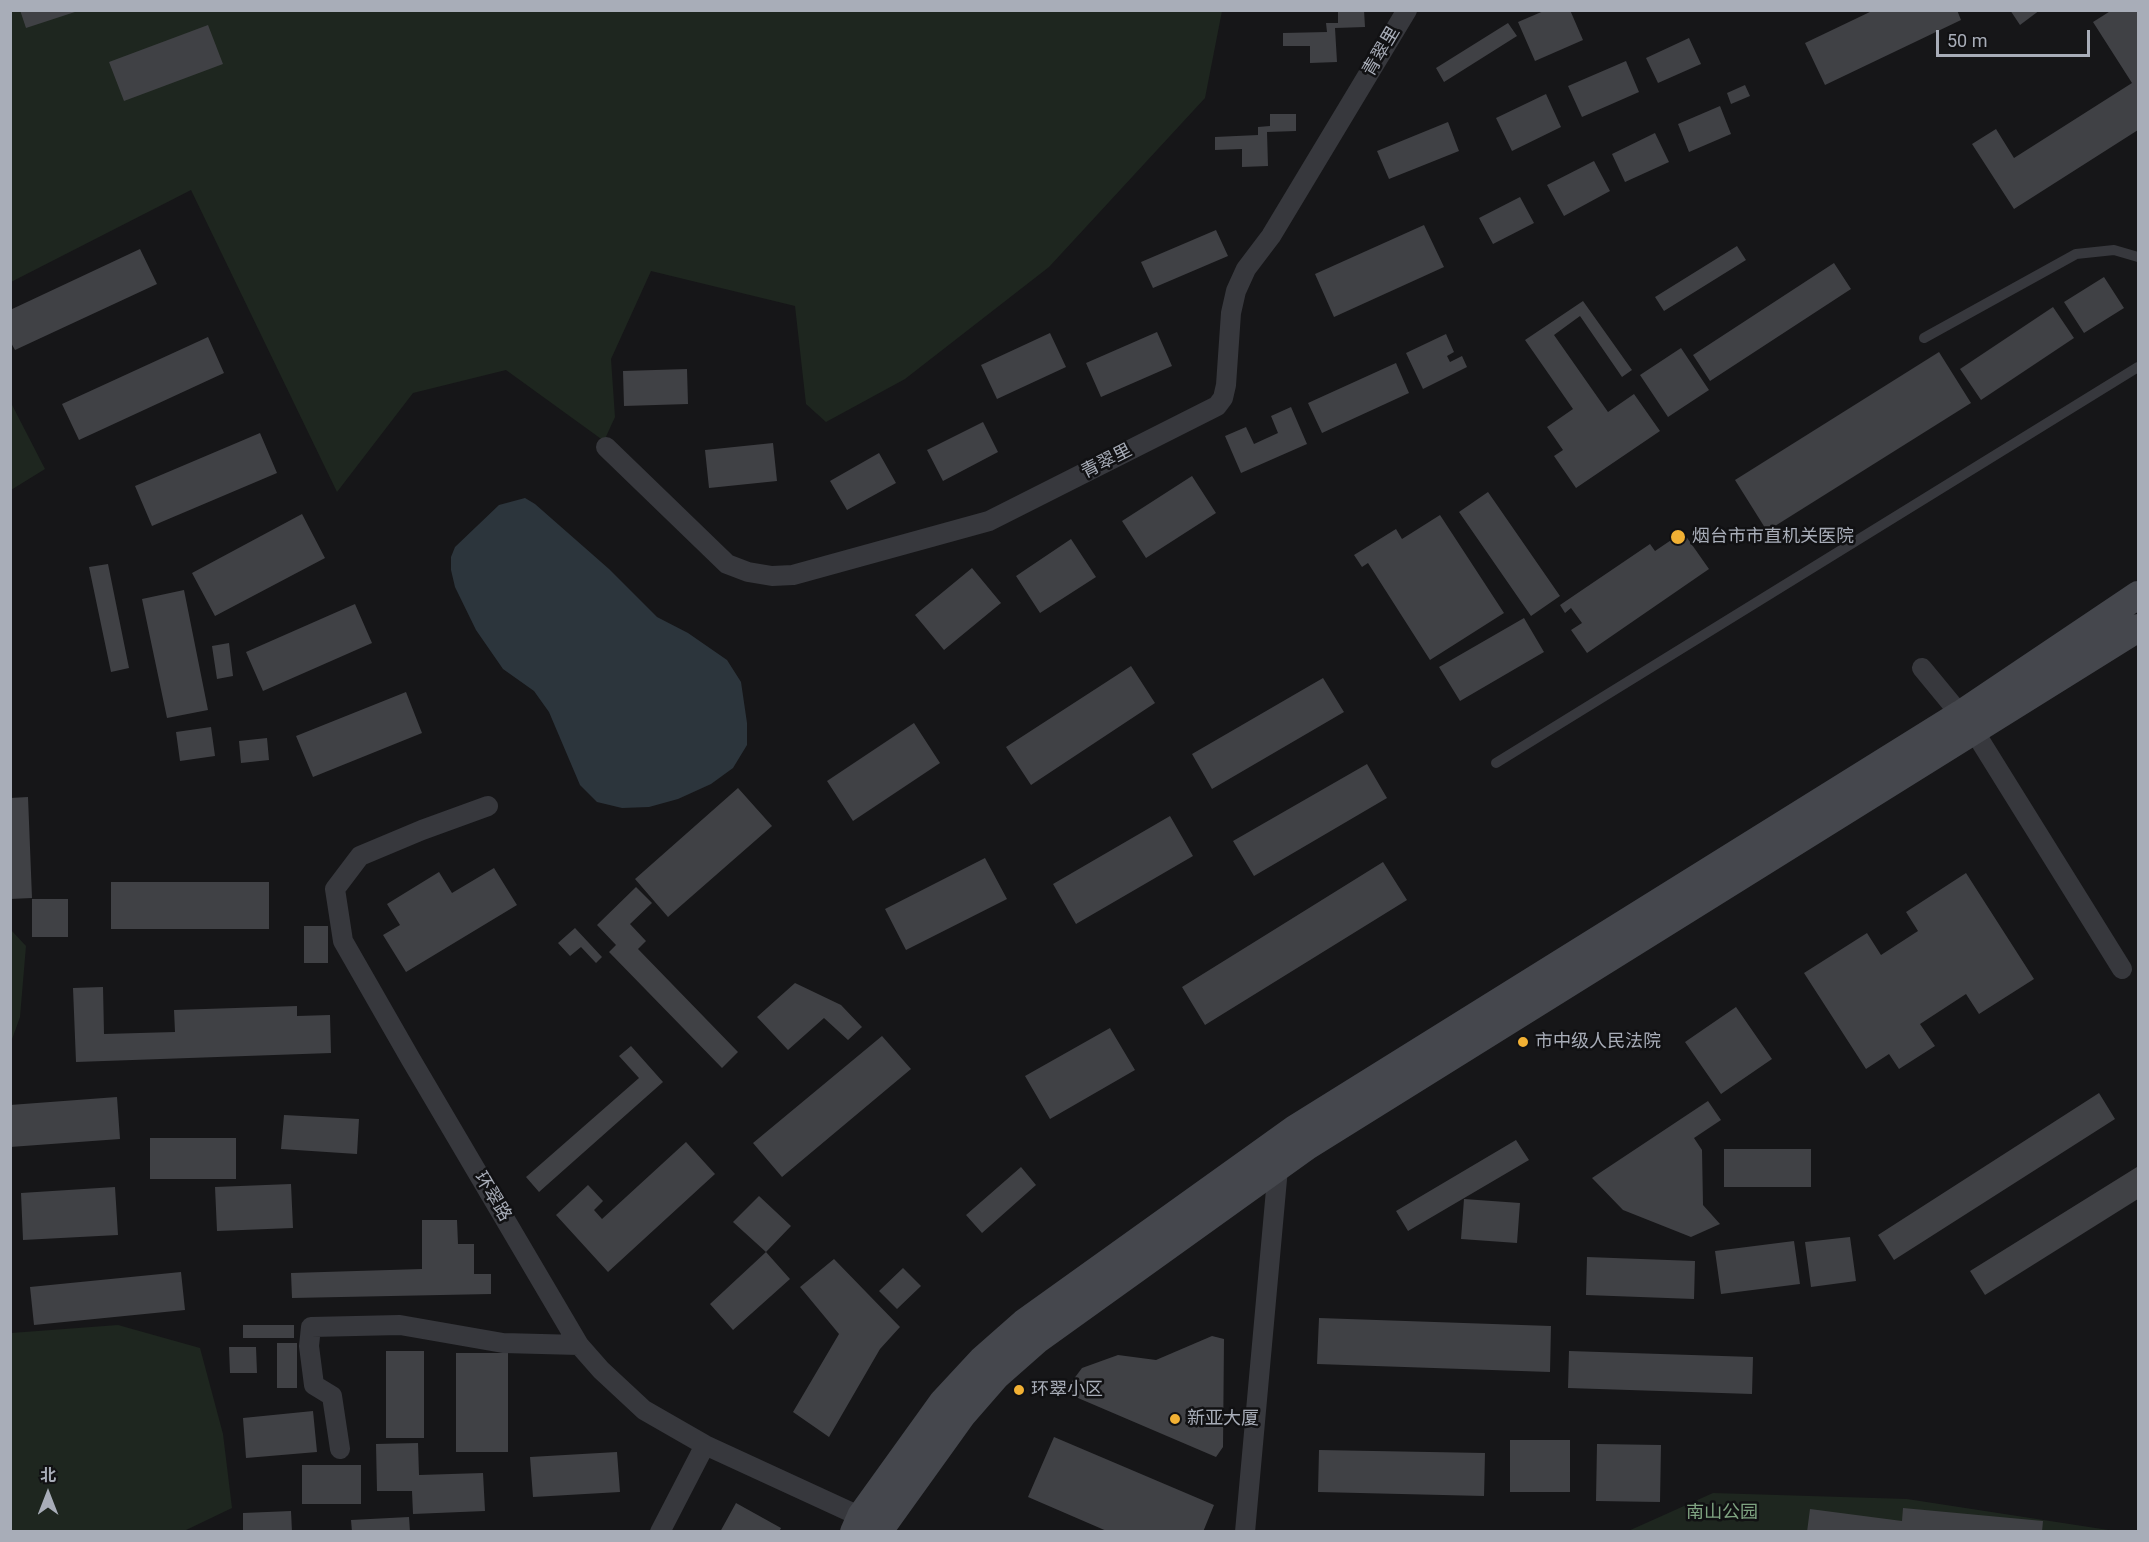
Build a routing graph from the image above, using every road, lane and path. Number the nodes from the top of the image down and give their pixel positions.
1 (1407, 10) edge
2 (2139, 257) edge
3 (1924, 338) dead end
4 (2139, 367) edge
5 (606, 447) dead end
6 (2139, 596) edge
7 (2139, 627) edge
8 (1922, 668) dead end
9 (1967, 723) junction
10 (1496, 763) dead end
11 (488, 806) dead end
12 (2122, 969) dead end
13 (1272, 1158) junction
14 (579, 1345) junction
15 (705, 1445) junction
16 (340, 1449) dead end
17 (868, 1527) edge
18 (660, 1532) edge
19 (1245, 1532) edge

1 - 5 street, 青翠里
2 - 3 lane
4 - 10 lane
6 - 9 main road
7 - 9 main road
8 - 9 street
9 - 12 street
9 - 13 main road
11 - 14 street, 环翠路
13 - 17 main road
13 - 19 street
14 - 15 street, 环翠路
14 - 16 street
15 - 17 street, 环翠路
15 - 18 street

